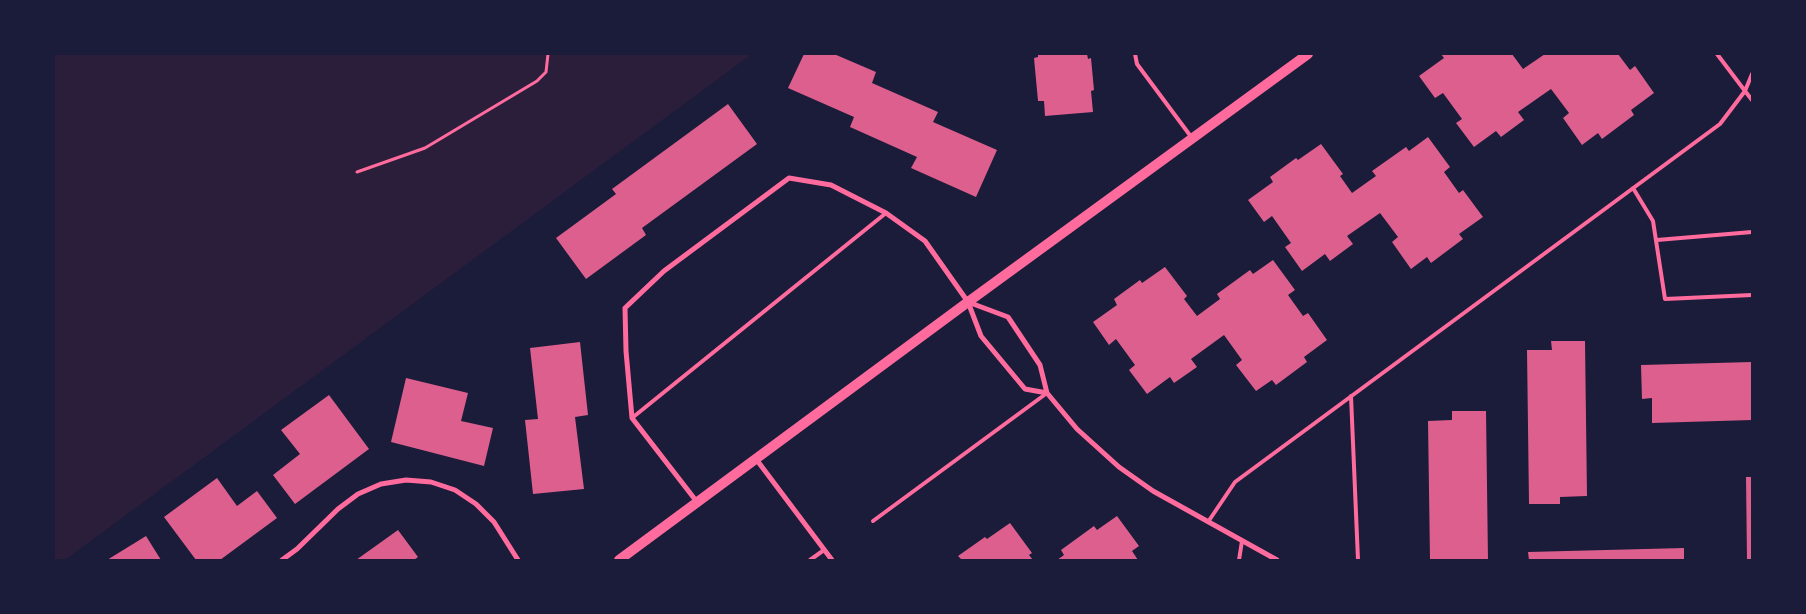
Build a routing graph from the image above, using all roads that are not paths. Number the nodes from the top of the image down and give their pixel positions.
1 (1135, 54) edge
2 (1308, 54) edge
3 (1717, 54) edge
4 (1752, 74) edge
5 (1745, 91) junction
6 (1752, 100) edge
7 (1192, 139) junction
8 (1633, 188) junction
9 (886, 213) junction
10 (1752, 232) edge
11 (1657, 240) junction
12 (1752, 295) edge
13 (968, 302) junction
14 (1047, 393) junction
15 (1351, 396) junction
16 (632, 418) junction
17 (756, 459) junction
18 (698, 503) junction
19 (873, 521) dead end
20 (1208, 522) junction
21 (1242, 541) junction
22 (824, 550) junction
23 (282, 560) edge
24 (518, 560) edge
25 (619, 560) edge
26 (810, 560) edge
27 (832, 560) edge
28 (1239, 560) edge
29 (1277, 560) edge
30 (1358, 560) edge

1 - 7 lane
2 - 7 main road
3 - 5 lane
4 - 5 lane
5 - 6 lane
5 - 8 lane
7 - 13 main road
8 - 11 lane
8 - 15 lane
9 - 13 street
9 - 16 lane
9 - 16 street
10 - 11 lane
11 - 12 lane
13 - 14 street
13 - 14 street
13 - 17 main road
14 - 19 lane
14 - 20 street
15 - 20 lane
15 - 30 lane
16 - 18 street
17 - 18 main road
17 - 22 street
18 - 25 main road
20 - 21 street
21 - 28 lane
21 - 29 street
22 - 26 lane
22 - 27 street
23 - 24 street

